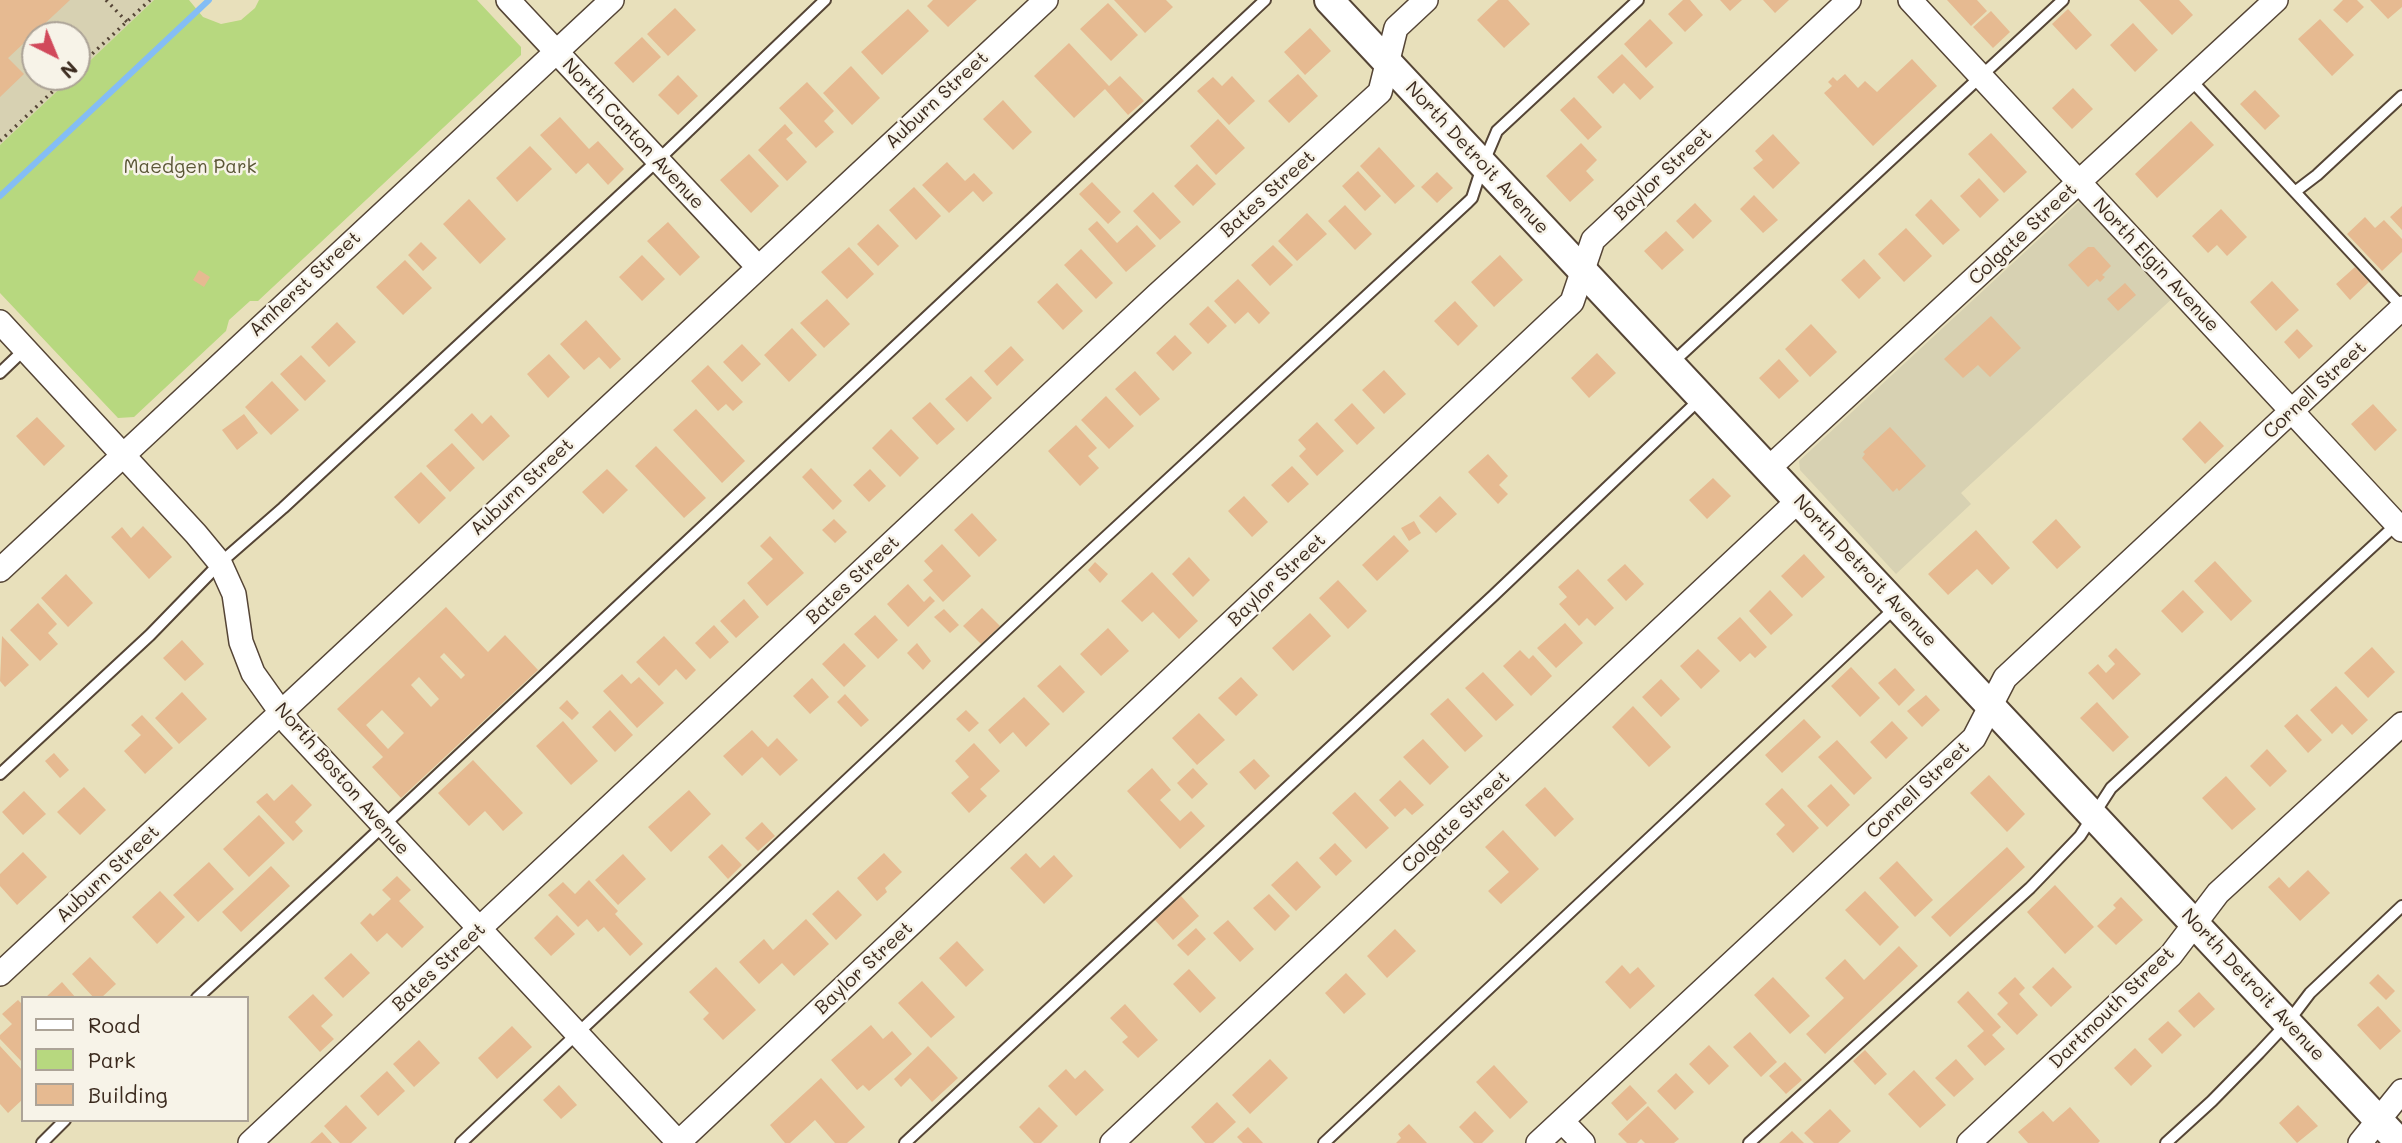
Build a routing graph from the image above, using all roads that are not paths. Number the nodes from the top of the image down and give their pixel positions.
1 (508, 0) edge
2 (612, 0) edge
3 (825, 0) edge
4 (1046, 0) edge
5 (1265, 0) edge
6 (1329, 0) edge
7 (1426, 0) edge
8 (1638, 0) edge
9 (1849, 0) edge
10 (1910, 0) edge
11 (2063, 0) edge
12 (2276, 0) edge
13 (556, 51) junction
14 (1388, 62) junction
15 (1981, 77) junction
16 (2190, 79) junction
17 (2402, 96) edge
18 (658, 160) junction
19 (1483, 164) junction
20 (2079, 182) junction
21 (2296, 191) junction
22 (758, 267) junction
23 (1583, 271) junction
24 (2402, 308) edge
25 (0, 322) edge
26 (25, 349) junction
27 (1671, 364) junction
28 (0, 373) edge
29 (1702, 397) junction
30 (2292, 411) junction
31 (124, 454) junction
32 (1769, 468) junction
33 (1799, 500) junction
34 (2400, 524) edge
35 (220, 563) junction
36 (0, 570) edge
37 (1898, 605) junction
38 (1991, 705) junction
39 (281, 712) junction
40 (2402, 724) edge
41 (0, 774) edge
42 (2094, 815) junction
43 (382, 826) junction
44 (2402, 906) edge
45 (2195, 923) junction
46 (478, 929) junction
47 (0, 974) edge
48 (199, 996) edge
49 (2288, 1022) junction
50 (577, 1035) junction
51 (2402, 1091) edge
52 (2379, 1120) junction
53 (1562, 1121) junction
54 (63, 1122) edge
55 (42, 1143) edge
56 (250, 1143) edge
57 (461, 1143) edge
58 (678, 1143) edge
59 (905, 1143) edge
60 (1112, 1143) edge
61 (1324, 1143) edge
62 (1538, 1143) edge
63 (1583, 1143) edge
64 (1749, 1143) edge
65 (1969, 1143) edge
66 (2166, 1143) edge
67 (2360, 1143) edge
68 (2400, 1143) edge

1 - 13 street, North Canton Avenue
2 - 13 street, Amherst Street
3 - 18 lane
4 - 22 street, Auburn Street
5 - 43 lane
6 - 14 street, North Detroit Avenue
7 - 14 street, Bates Street
8 - 19 lane
9 - 23 street, Baylor Street
10 - 15 street, North Elgin Avenue
11 - 15 lane
12 - 16 street, Colgate Street
13 - 18 street, North Canton Avenue
13 - 31 street, Amherst Street
14 - 19 street, North Detroit Avenue
14 - 46 street, Bates Street
15 - 20 street, North Elgin Avenue
15 - 27 lane
16 - 20 street, Colgate Street
16 - 21 lane
17 - 21 lane
18 - 22 street, North Canton Avenue
18 - 35 lane
19 - 23 street, North Detroit Avenue
19 - 50 lane
20 - 30 street, North Elgin Avenue
20 - 32 street, Colgate Street
21 - 24 lane
22 - 39 street, Auburn Street
23 - 27 street, North Detroit Avenue
23 - 58 street, Baylor Street
24 - 30 street, Cornell Street
25 - 26 street, North Boston Avenue
26 - 28 lane
26 - 31 street, North Boston Avenue
27 - 29 street, North Detroit Avenue
29 - 32 street, North Detroit Avenue
29 - 59 lane
30 - 34 street, North Elgin Avenue
30 - 38 street, Cornell Street
31 - 35 street, North Boston Avenue
31 - 36 street, Amherst Street
32 - 33 street, North Detroit Avenue
33 - 37 street, North Detroit Avenue
33 - 60 street, Colgate Street
34 - 42 lane
35 - 39 street, North Boston Avenue
35 - 41 lane
37 - 38 street, North Detroit Avenue
37 - 61 lane
38 - 42 street, North Detroit Avenue
38 - 53 street, Cornell Street
39 - 43 street, North Boston Avenue
39 - 47 street, Auburn Street
40 - 45 street, Dartmouth Street
42 - 45 street, North Detroit Avenue
42 - 64 lane
43 - 46 street, North Boston Avenue
43 - 48 lane
44 - 49 lane
45 - 49 street, North Detroit Avenue
45 - 65 street, Dartmouth Street
46 - 50 street, North Boston Avenue
46 - 56 street, Bates Street
49 - 52 street, North Detroit Avenue
49 - 66 lane
50 - 57 lane
50 - 58 street, North Boston Avenue
51 - 52 street
52 - 67 street
52 - 68 street, North Detroit Avenue
53 - 62 street, Cornell Street
53 - 63 street
54 - 55 lane

